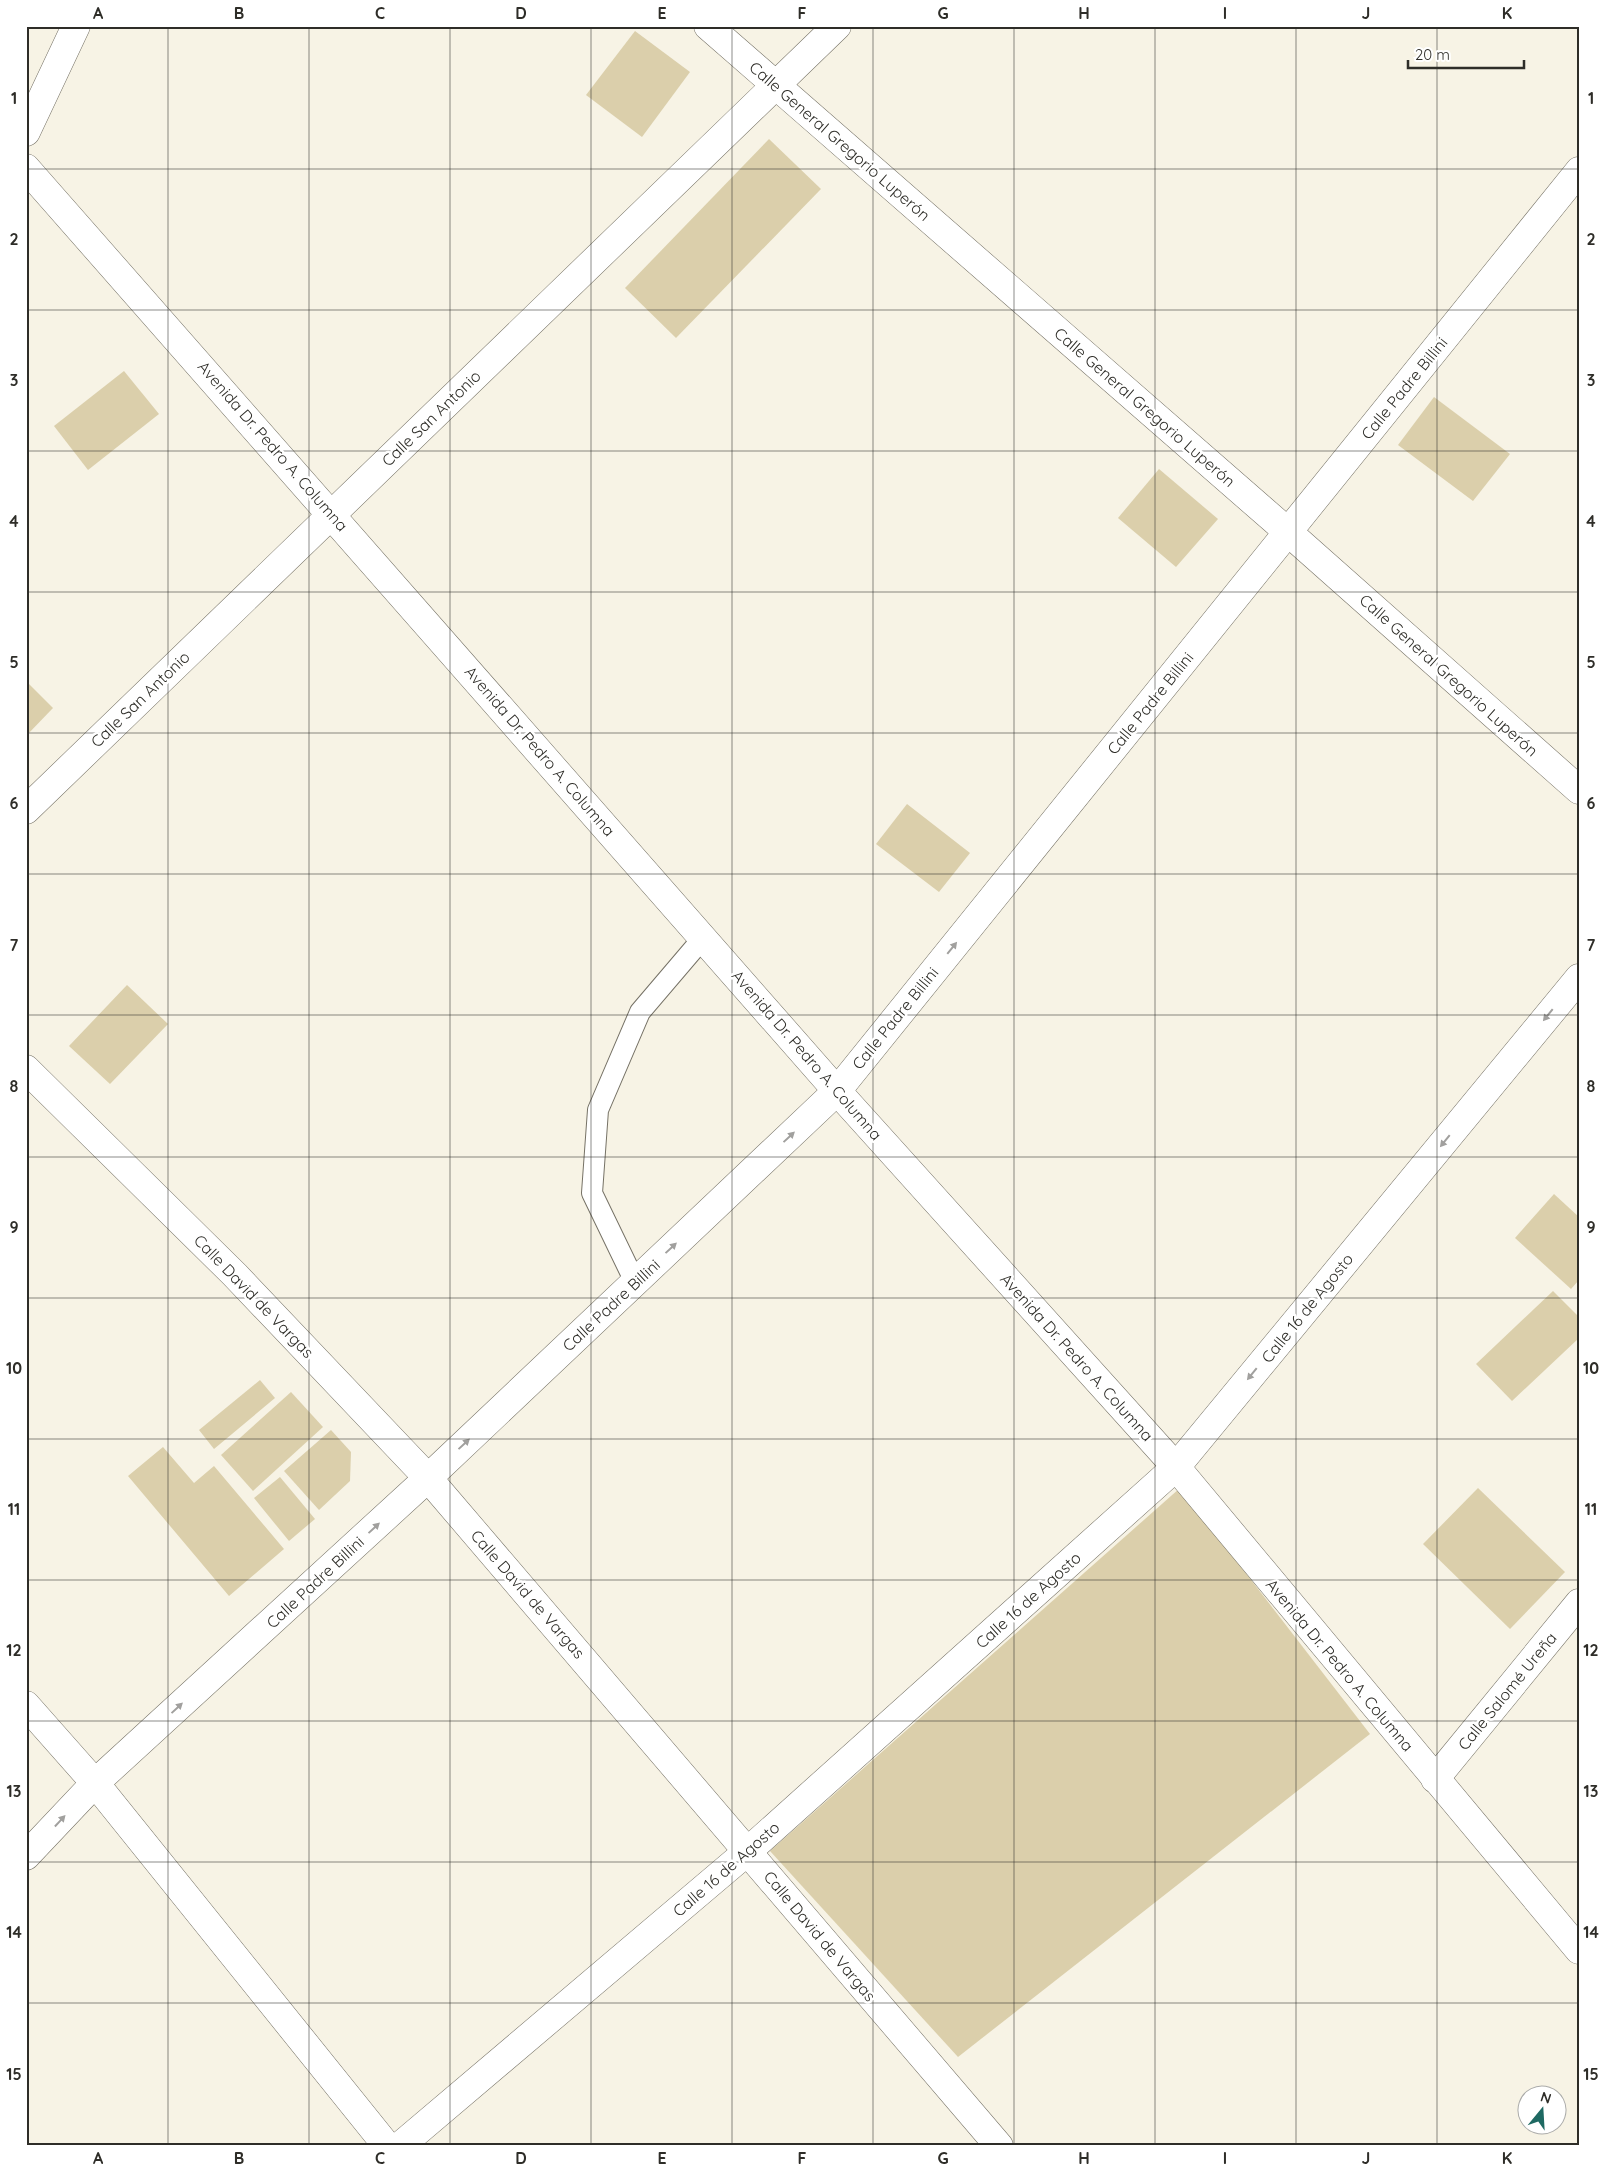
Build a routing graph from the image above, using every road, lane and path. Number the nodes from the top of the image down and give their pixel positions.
1 (76, 26) edge
2 (708, 26) edge
3 (837, 26) edge
4 (776, 86) junction
5 (26, 132) edge
6 (26, 168) edge
7 (1579, 171) edge
8 (332, 513) junction
9 (1288, 532) junction
10 (1579, 790) edge
11 (26, 810) edge
12 (704, 938) junction
13 (1579, 978) edge
14 (26, 1069) edge
15 (837, 1090) junction
16 (635, 1282) junction
17 (1176, 1467) junction
18 (428, 1478) junction
19 (1576, 1612) edge
20 (26, 1705) edge
21 (1434, 1779) junction
22 (95, 1783) junction
23 (748, 1851) junction
24 (26, 1856) edge
25 (1579, 1950) edge
26 (387, 2146) edge
27 (400, 2146) edge
28 (999, 2146) edge

1 - 5 street
2 - 4 street, Calle General Gregorio Luperón
3 - 4 street, Calle San Antonio
4 - 8 street, Calle San Antonio
4 - 9 street, Calle General Gregorio Luperón
6 - 8 street, Avenida Dr. Pedro A. Columna
7 - 9 street, Calle Padre Billini
8 - 11 street, Calle San Antonio
8 - 12 street, Avenida Dr. Pedro A. Columna
9 - 10 street, Calle General Gregorio Luperón
15 -> 9 street, Calle Padre Billini
12 - 15 street, Avenida Dr. Pedro A. Columna
12 - 16 lane
13 -> 17 street, Calle 16 de Agosto
14 - 18 street, Calle David de Vargas
16 -> 15 street, Calle Padre Billini
15 - 17 street, Avenida Dr. Pedro A. Columna
18 -> 16 street, Calle Padre Billini
17 - 21 street, Avenida Dr. Pedro A. Columna
17 - 23 street, Calle 16 de Agosto
22 -> 18 street, Calle Padre Billini
18 - 23 street, Calle David de Vargas
19 - 21 street, Calle Salomé Ureña
20 - 22 street
21 - 25 street, Avenida Dr. Pedro A. Columna
24 -> 22 street, Calle Padre Billini
22 - 26 street
23 - 27 street, Calle 16 de Agosto
23 - 28 street, Calle David de Vargas

